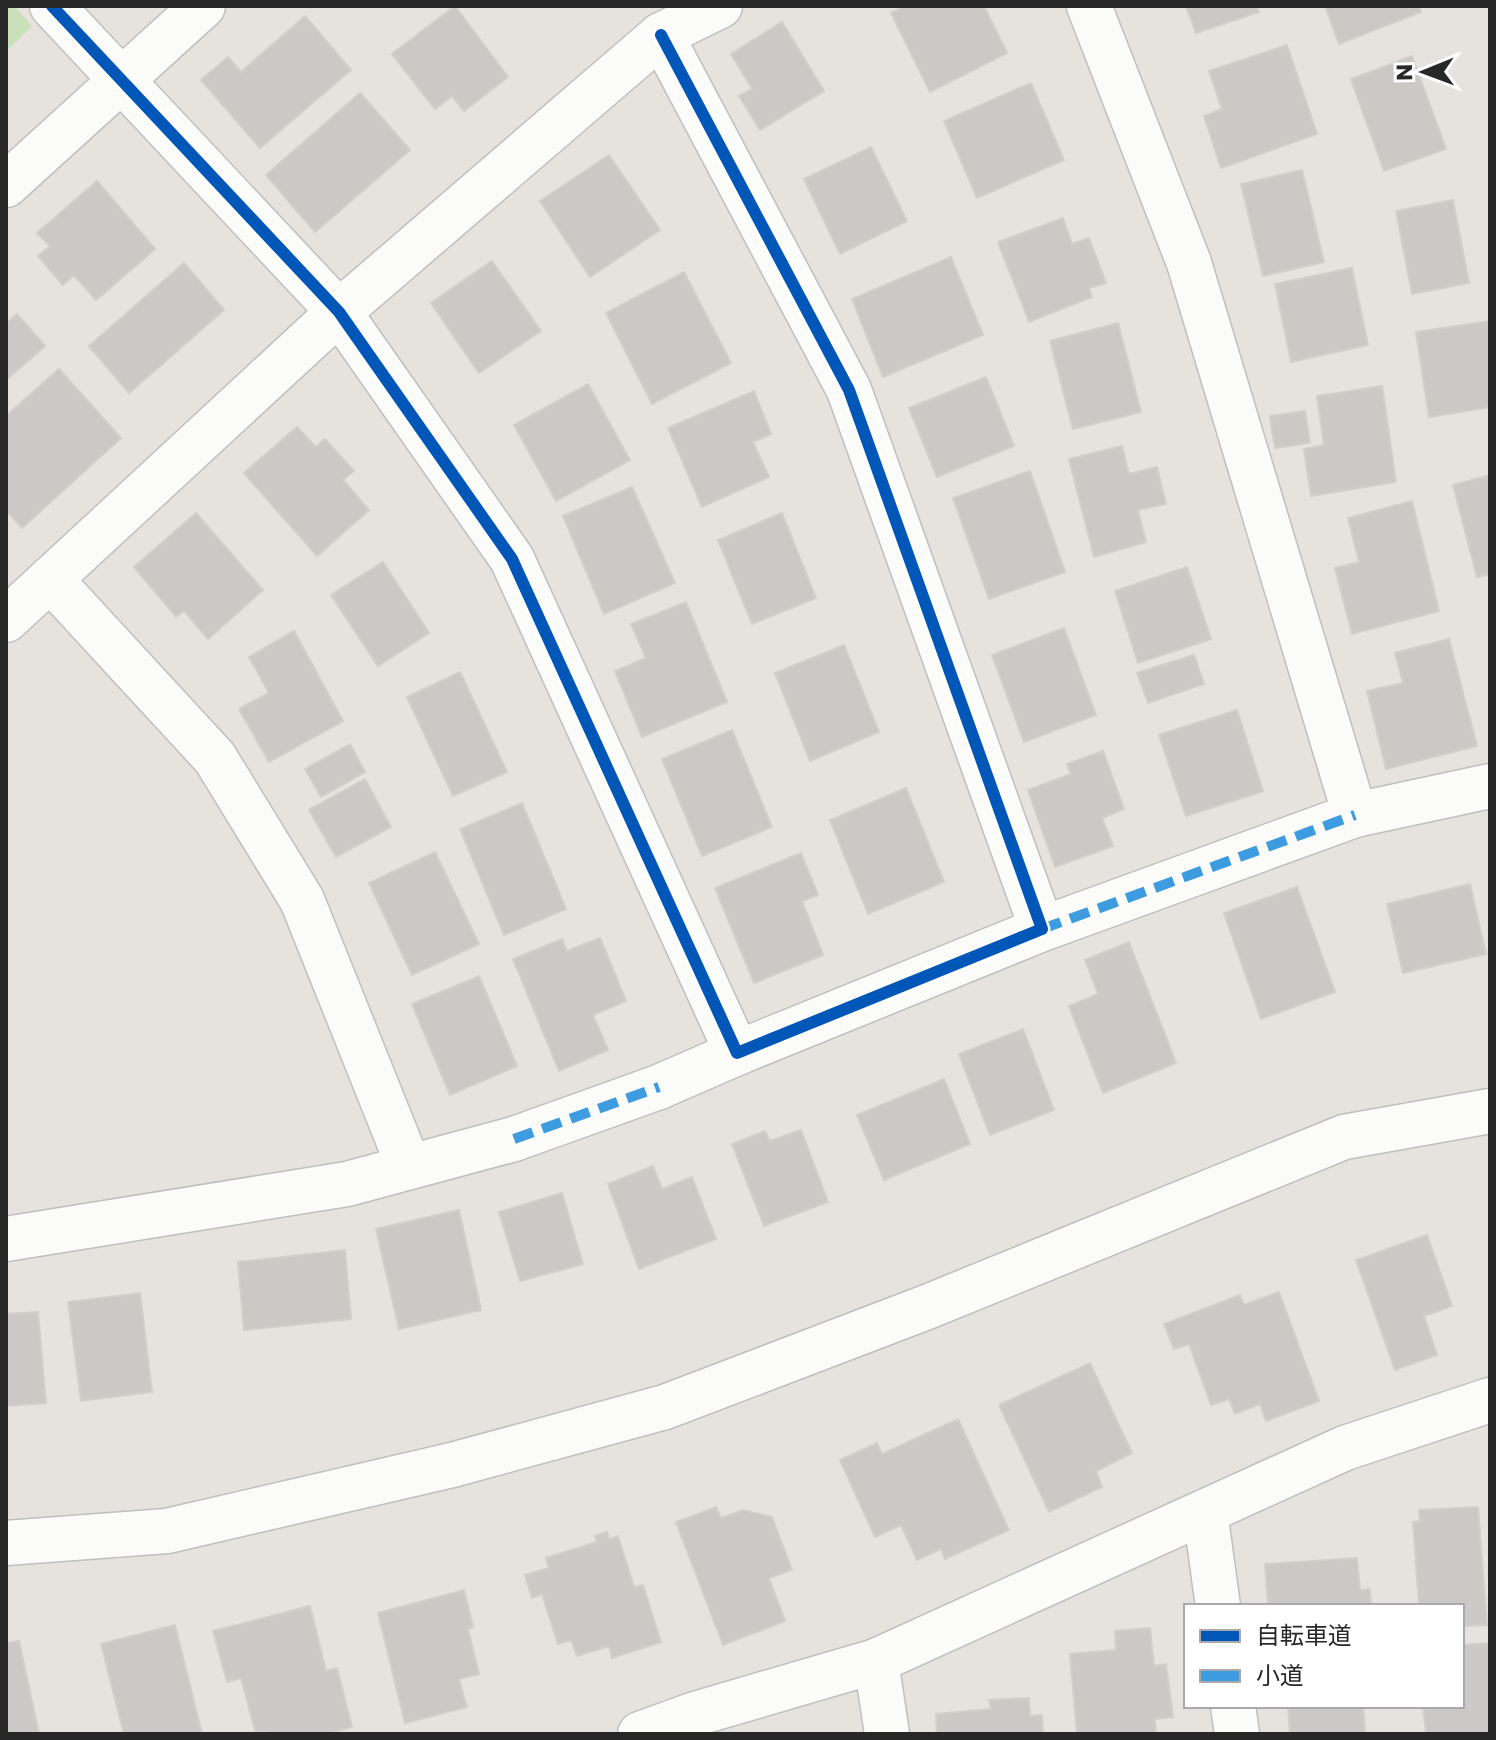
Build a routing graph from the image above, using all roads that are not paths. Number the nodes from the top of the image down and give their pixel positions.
1 (52, 6) edge
2 (203, 6) edge
3 (720, 6) edge
4 (1089, 6) edge
5 (661, 35) junction
6 (120, 79) junction
7 (6, 185) edge
8 (339, 312) junction
9 (50, 579) junction
10 (6, 620) edge
11 (1490, 786) edge
12 (1355, 815) junction
13 (1042, 929) junction
14 (737, 1053) junction
15 (1490, 1111) edge
16 (409, 1167) junction
17 (6, 1239) edge
18 (1490, 1400) edge
19 (1205, 1512) junction
20 (6, 1543) edge
21 (1218, 1604) edge
22 (876, 1661) junction
23 (1233, 1708) edge
24 (640, 1734) edge
25 (887, 1734) edge
26 (1237, 1734) edge

1 - 6 street
2 - 6 street
3 - 5 street
4 - 12 street
5 - 8 street
5 - 13 street
6 - 7 street
6 - 8 street
8 - 9 street
8 - 14 street
9 - 10 street
9 - 16 street
11 - 12 street
12 - 13 street
13 - 14 street
14 - 16 street
15 - 20 street
16 - 17 street
18 - 19 street
19 - 21 street
19 - 22 street
22 - 24 street
22 - 25 street
23 - 26 street

